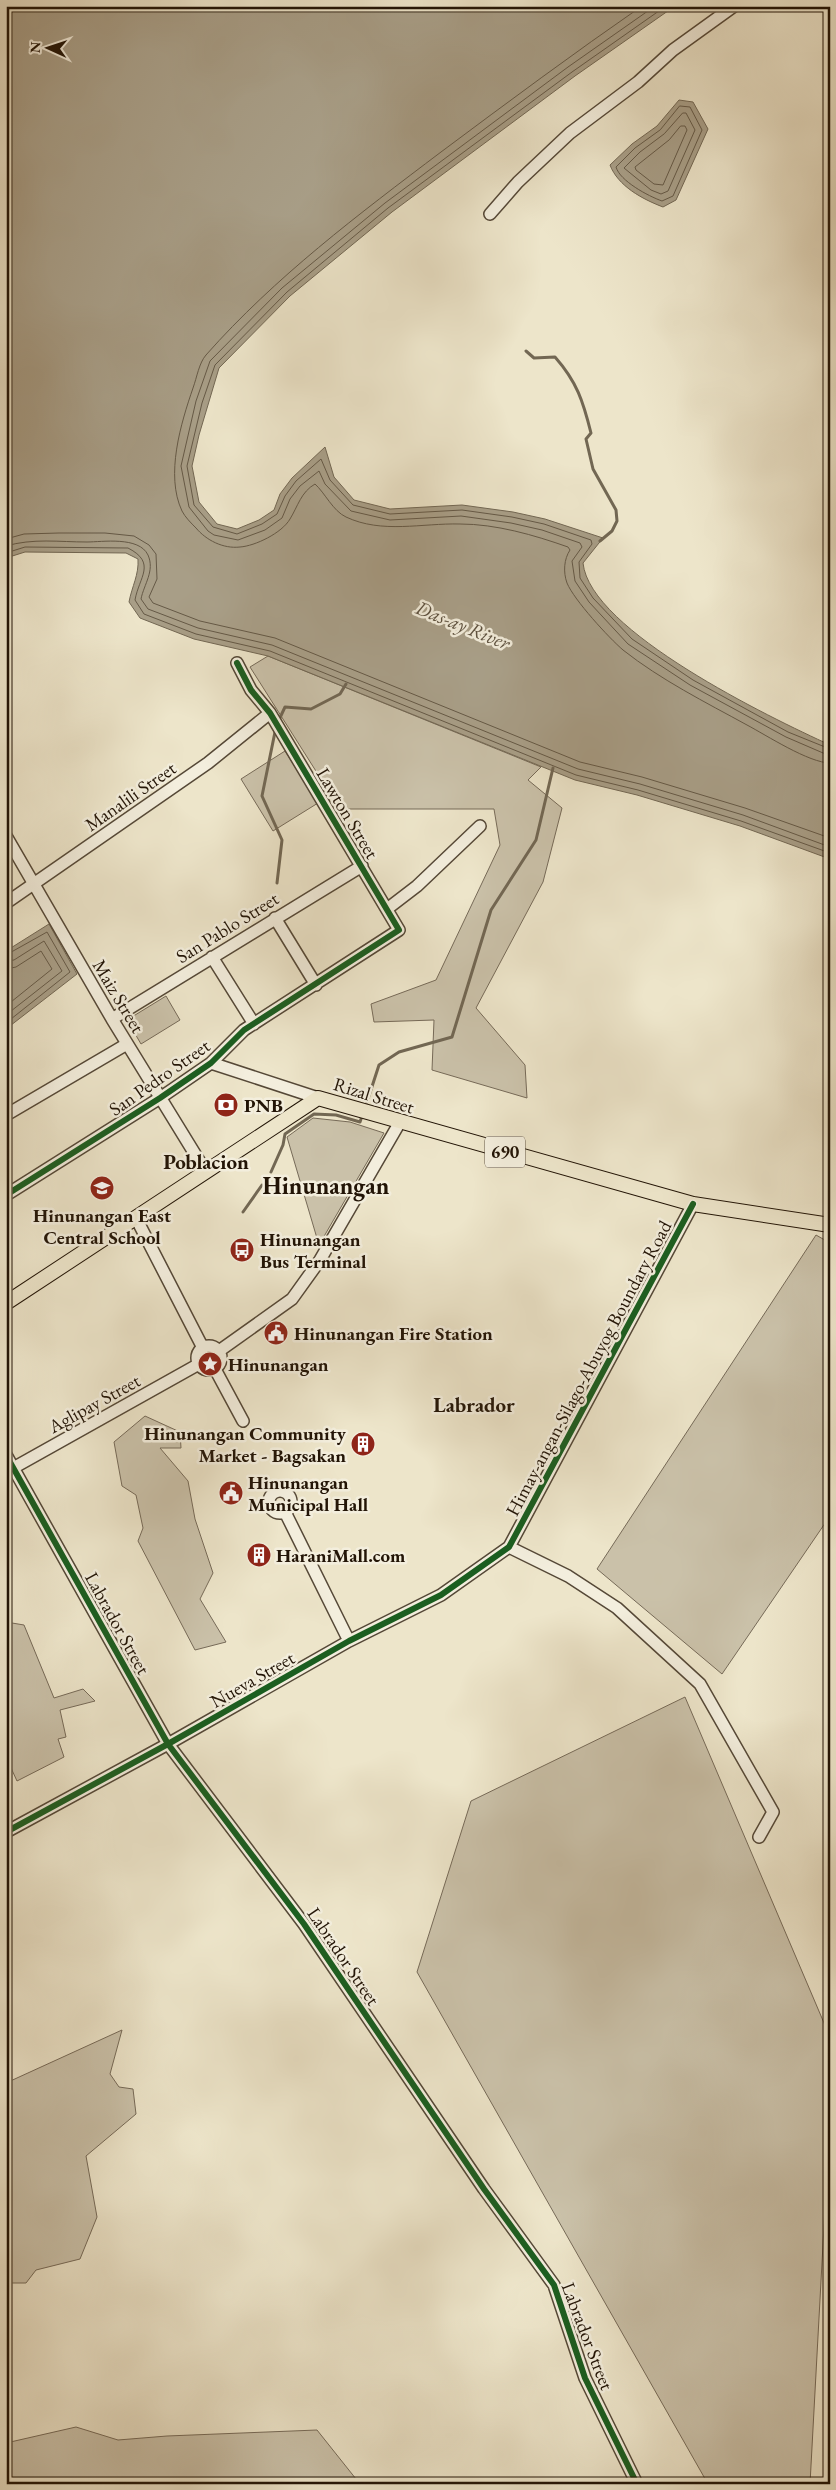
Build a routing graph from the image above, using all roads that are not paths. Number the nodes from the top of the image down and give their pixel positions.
1 (734, 6) edge
2 (490, 214) dead end
3 (237, 663) dead end
4 (270, 713) junction
5 (480, 826) dead end
6 (6, 836) edge
7 (362, 866) junction
8 (34, 885) junction
9 (6, 903) edge
10 (387, 909) junction
11 (275, 918) junction
12 (399, 930) joint
13 (212, 957) junction
14 (316, 985) junction
15 (112, 1019) junction
16 (254, 1024) junction
17 (127, 1044) junction
18 (211, 1063) junction
19 (160, 1098) junction
20 (318, 1098) junction
21 (6, 1115) edge
22 (400, 1122) junction
23 (206, 1172) junction
24 (6, 1194) edge
25 (693, 1204) junction
26 (136, 1218) junction
27 (830, 1225) edge
28 (8, 1298) edge
29 (204, 1348) junction
30 (219, 1351) junction
31 (199, 1364) junction
32 (214, 1369) junction
33 (243, 1420) dead end
34 (6, 1455) edge
35 (10, 1470) edge
36 (285, 1512) dead end
37 (509, 1547) junction
38 (349, 1641) junction
39 (168, 1744) junction
40 (6, 1832) edge
41 (759, 1837) dead end
42 (637, 2484) edge

1 - 2 street
3 - 4 street, Lawton Street
4 - 7 street, Lawton Street
4 - 8 street, Manalili Street
5 - 10 street
6 - 8 street, Maiz Street
7 - 10 street, Lawton Street
7 - 11 street, San Pablo Street
8 - 9 street, Manalili Street
8 - 15 street, Maiz Street
10 - 12 street, Lawton Street
11 - 13 street, San Pablo Street
11 - 14 street
12 - 14 street, San Pedro Street
13 - 15 street, San Pablo Street
13 - 16 street
14 - 16 street, San Pedro Street
15 - 17 street, Maiz Street
16 - 18 street, San Pedro Street
17 - 19 street, Maiz Street
17 - 21 street
18 - 19 street, San Pedro Street
18 - 20 street
19 - 23 street, Maiz Street
19 - 24 street, San Pedro Street
20 - 22 main road, Rizal Street / 690
20 - 23 main road, Rizal Street
22 - 25 main road, Rizal Street / 690
22 - 30 street
23 - 26 main road, Rizal Street
25 - 27 main road, 690
25 - 37 street, Himay-angan-Silago-Abuyog Boundary Road
26 - 28 main road, Rizal Street
26 - 29 street
29 - 30 street
29 - 31 street
30 - 32 street
31 - 32 street
31 - 35 street, Aglipay Street
32 - 33 street
34 - 35 street, Labrador Street
35 - 39 street, Labrador Street
36 - 38 street
37 - 38 street, Nueva Street
37 - 41 street
38 - 39 street, Nueva Street
39 - 40 street, Nueva Street
39 - 42 street, Labrador Street

